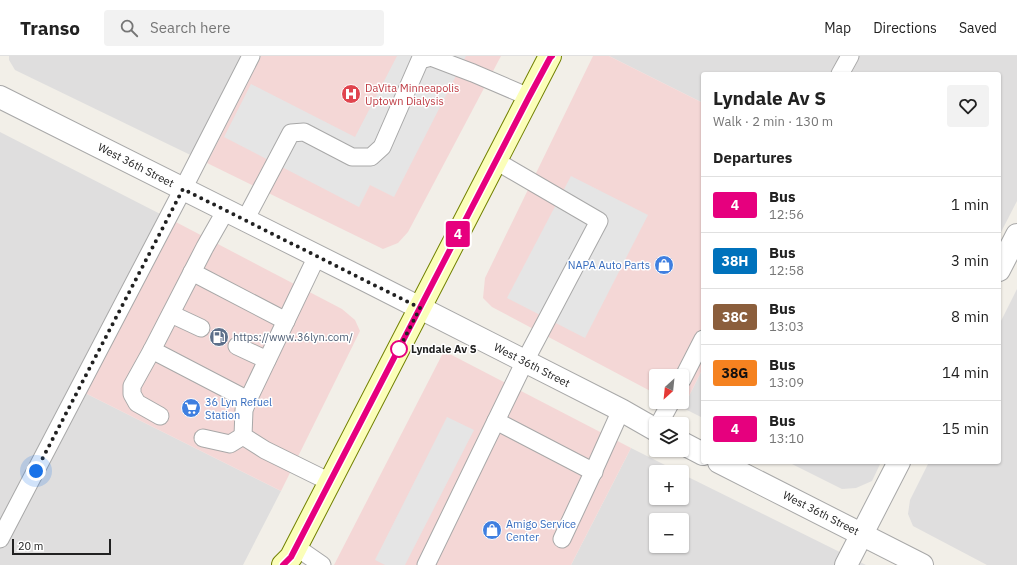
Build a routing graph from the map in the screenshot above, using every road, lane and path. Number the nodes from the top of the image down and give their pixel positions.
1 (251, 56) edge
2 (850, 56) edge
3 (550, 57) edge
4 (841, 72) edge
5 (0, 97) edge
6 (529, 97) junction
7 (496, 161) junction
8 (183, 189) junction
9 (226, 210) junction
10 (245, 220) junction
11 (1017, 235) edge
12 (317, 256) junction
13 (1001, 266) edge
14 (192, 272) junction
15 (420, 308) junction
16 (171, 314) junction
17 (286, 321) junction
18 (201, 328) dead end
19 (701, 343) edge
20 (237, 346) dead end
21 (152, 350) junction
22 (267, 360) junction
23 (526, 361) junction
24 (688, 369) edge
25 (248, 400) junction
26 (621, 410) junction
27 (160, 416) dead end
28 (496, 422) junction
29 (649, 426) edge
30 (243, 436) junction
31 (204, 438) dead end
32 (689, 447) edge
33 (701, 453) edge
34 (723, 464) edge
35 (899, 464) edge
36 (594, 472) junction
37 (330, 482) junction
38 (862, 534) junction
39 (0, 539) edge
40 (562, 539) dead end
41 (290, 559) edge
42 (322, 565) edge
43 (426, 565) edge
44 (846, 565) edge
45 (922, 565) edge

1 - 8 lane
2 - 4 lane
3 - 6 main road
5 - 8 street, West 36th Street
6 - 7 main road
6 - 10 lane
7 - 15 main road
7 - 23 lane
8 - 9 street, West 36th Street
8 - 39 lane
9 - 10 street, West 36th Street
9 - 14 lane
10 - 12 street, West 36th Street
11 - 13 street
12 - 15 street, West 36th Street
12 - 17 lane
14 - 16 lane
14 - 17 lane
15 - 23 street, West 36th Street
15 - 37 main road
16 - 18 lane
16 - 21 lane
17 - 22 lane
19 - 24 lane
20 - 22 lane
21 - 25 lane
21 - 27 lane
22 - 25 lane
23 - 26 street, West 36th Street
23 - 28 lane
25 - 30 lane
26 - 29 street, West 36th Street
26 - 36 lane
28 - 36 lane
28 - 43 lane
30 - 31 lane
30 - 37 lane
32 - 33 street
34 - 38 street, West 36th Street
35 - 38 street
36 - 40 lane
37 - 41 main road
38 - 44 street
38 - 45 street, West 36th Street
41 - 42 lane

